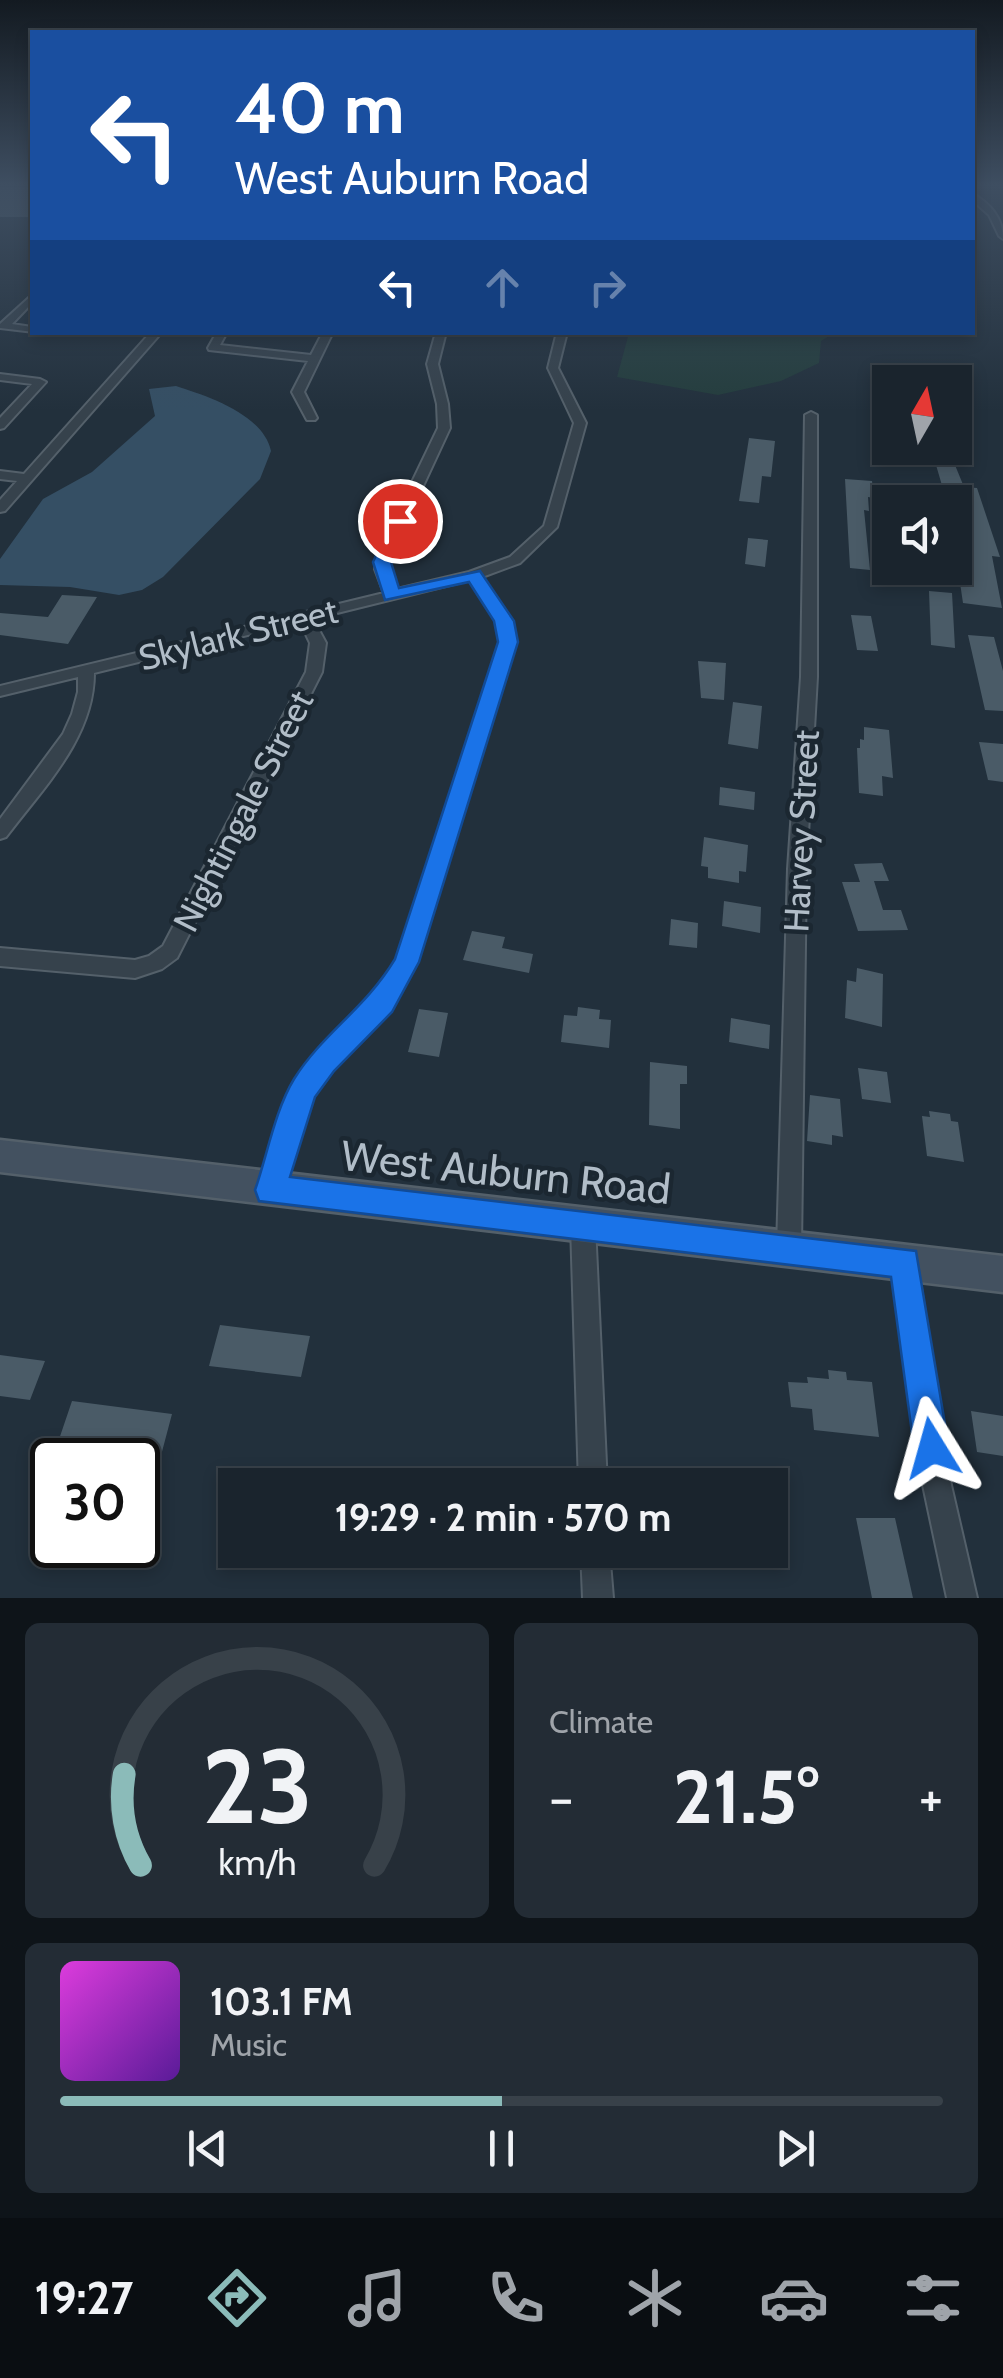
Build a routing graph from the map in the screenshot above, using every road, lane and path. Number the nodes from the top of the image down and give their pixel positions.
1 (30, 300) edge
2 (30, 330) edge
3 (153, 335) edge
4 (220, 335) edge
5 (326, 335) edge
6 (440, 335) edge
7 (561, 335) edge
8 (312, 358) junction
9 (0, 377) edge
10 (811, 415) dead end
11 (312, 418) dead end
12 (0, 425) edge
13 (0, 475) edge
14 (27, 478) junction
15 (0, 508) edge
16 (474, 575) junction
17 (392, 596) junction
18 (305, 617) junction
19 (86, 671) junction
20 (0, 691) edge
21 (0, 832) edge
22 (0, 956) edge
23 (0, 1156) edge
24 (270, 1190) junction
25 (583, 1225) junction
26 (789, 1248) junction
27 (905, 1262) junction
28 (1003, 1274) edge
29 (592, 1468) edge
30 (597, 1568) edge
31 (598, 1598) edge
32 (962, 1598) edge

1 - 2 street
3 - 14 street
4 - 8 street
5 - 8 street
6 - 17 street
7 - 16 street, Skylark Street
8 - 11 street
9 - 12 street
10 - 26 street, Harvey Street
13 - 14 street
14 - 15 street
16 - 17 street, Skylark Street
16 - 24 street
17 - 18 street, Skylark Street
18 - 19 street, Skylark Street
18 - 22 street, Nightingale Street
19 - 20 street, Skylark Street
19 - 21 street
23 - 24 main road, West Auburn Road
24 - 25 main road, West Auburn Road
25 - 26 main road, West Auburn Road
25 - 29 street
26 - 27 main road, West Auburn Road
27 - 28 main road, West Auburn Road
27 - 32 street
30 - 31 street

